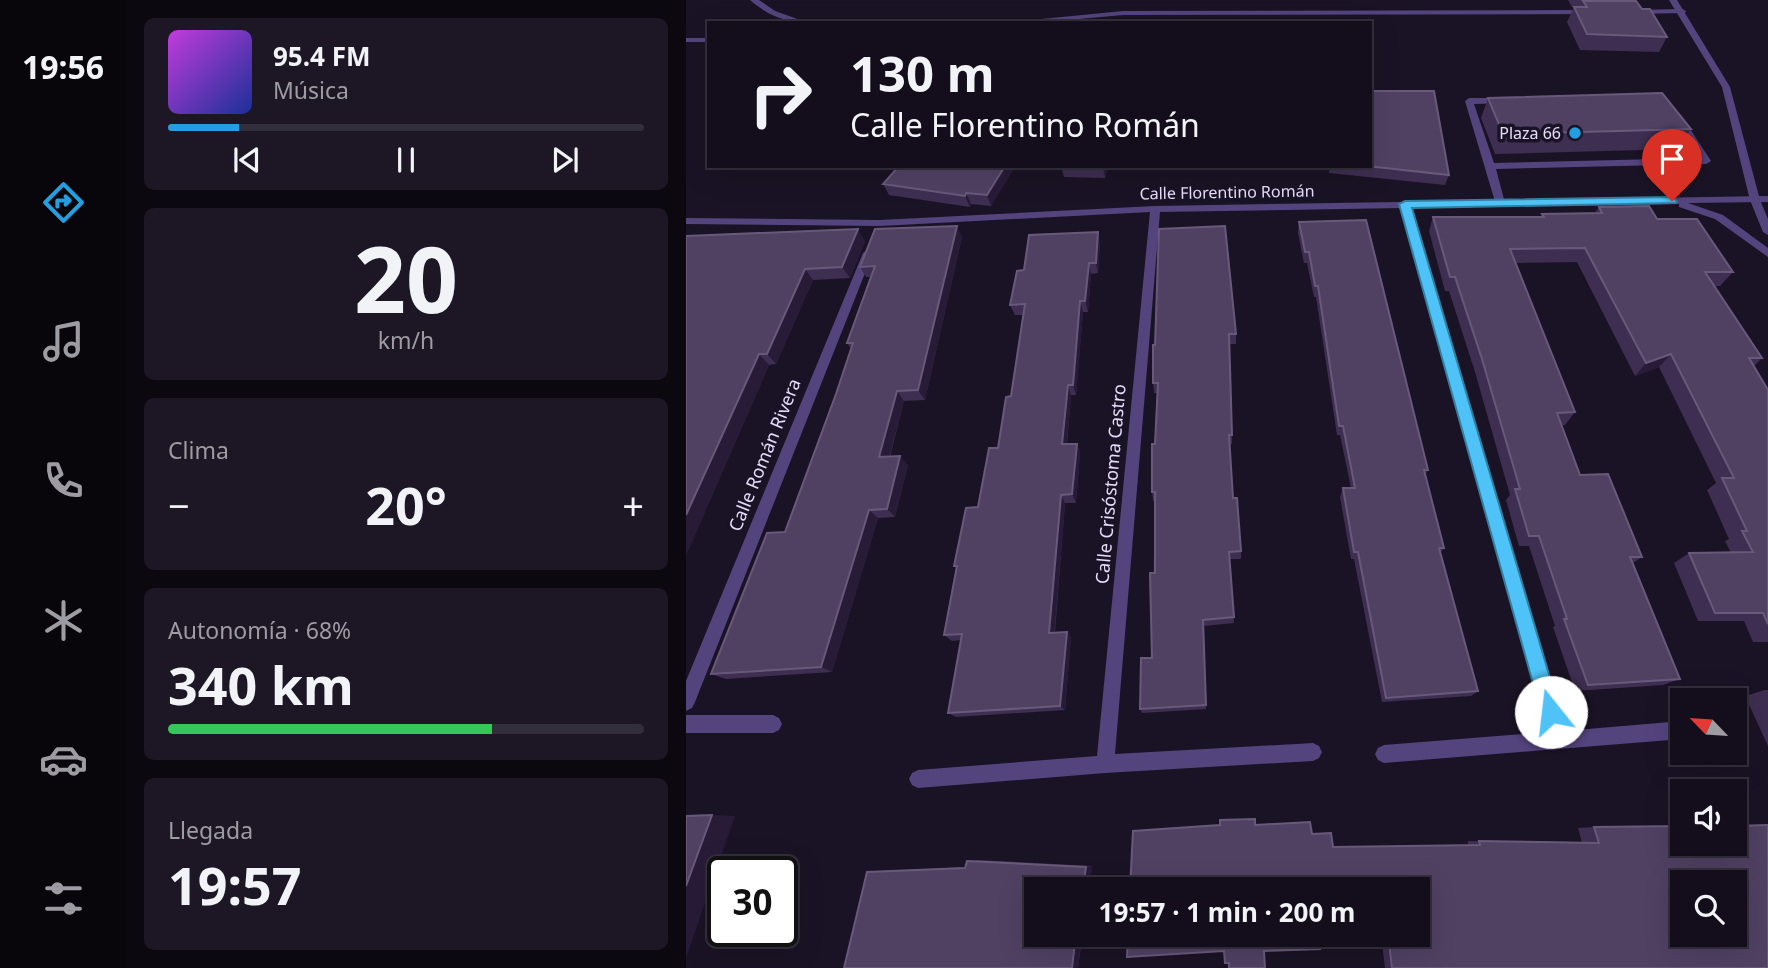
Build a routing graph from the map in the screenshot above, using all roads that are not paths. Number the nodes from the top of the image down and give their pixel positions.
1 (754, 0) edge
2 (1673, 0) edge
3 (1682, 11) junction
4 (1598, 12) edge
5 (1626, 12) edge
6 (798, 21) edge
7 (1030, 21) edge
8 (686, 40) edge
9 (707, 40) edge
10 (1510, 102) edge
11 (1672, 110) edge
12 (1490, 166) junction
13 (1768, 199) edge
14 (1755, 200) junction
15 (1672, 201) junction
16 (1500, 203) junction
17 (1405, 204) junction
18 (1155, 209) junction
19 (686, 221) edge
20 (880, 223) junction
21 (1768, 232) edge
22 (1768, 253) edge
23 (686, 702) edge
24 (686, 724) edge
25 (774, 724) dead end
26 (1670, 731) edge
27 (1558, 738) junction
28 (1313, 752) dead end
29 (1384, 754) dead end
30 (1105, 764) junction
31 (918, 779) dead end

1 - 6 street
2 - 3 street
3 - 5 street
3 - 14 street
4 - 7 street
8 - 9 street
10 - 12 street
11 - 12 street
12 - 16 street
13 - 14 street, Calle Florentino Román
14 - 15 street, Calle Florentino Román
14 - 21 street
15 - 16 street, Calle Florentino Román
15 - 22 street
16 - 17 street, Calle Florentino Román
17 - 18 street, Calle Florentino Román
17 - 27 street
18 - 20 street, Calle Florentino Román
18 - 30 street, Calle Crisóstoma Castro
19 - 20 street, Calle Florentino Román
20 - 23 street, Calle Román Rivera
24 - 25 street
26 - 27 street
27 - 29 street
28 - 30 street
30 - 31 street

